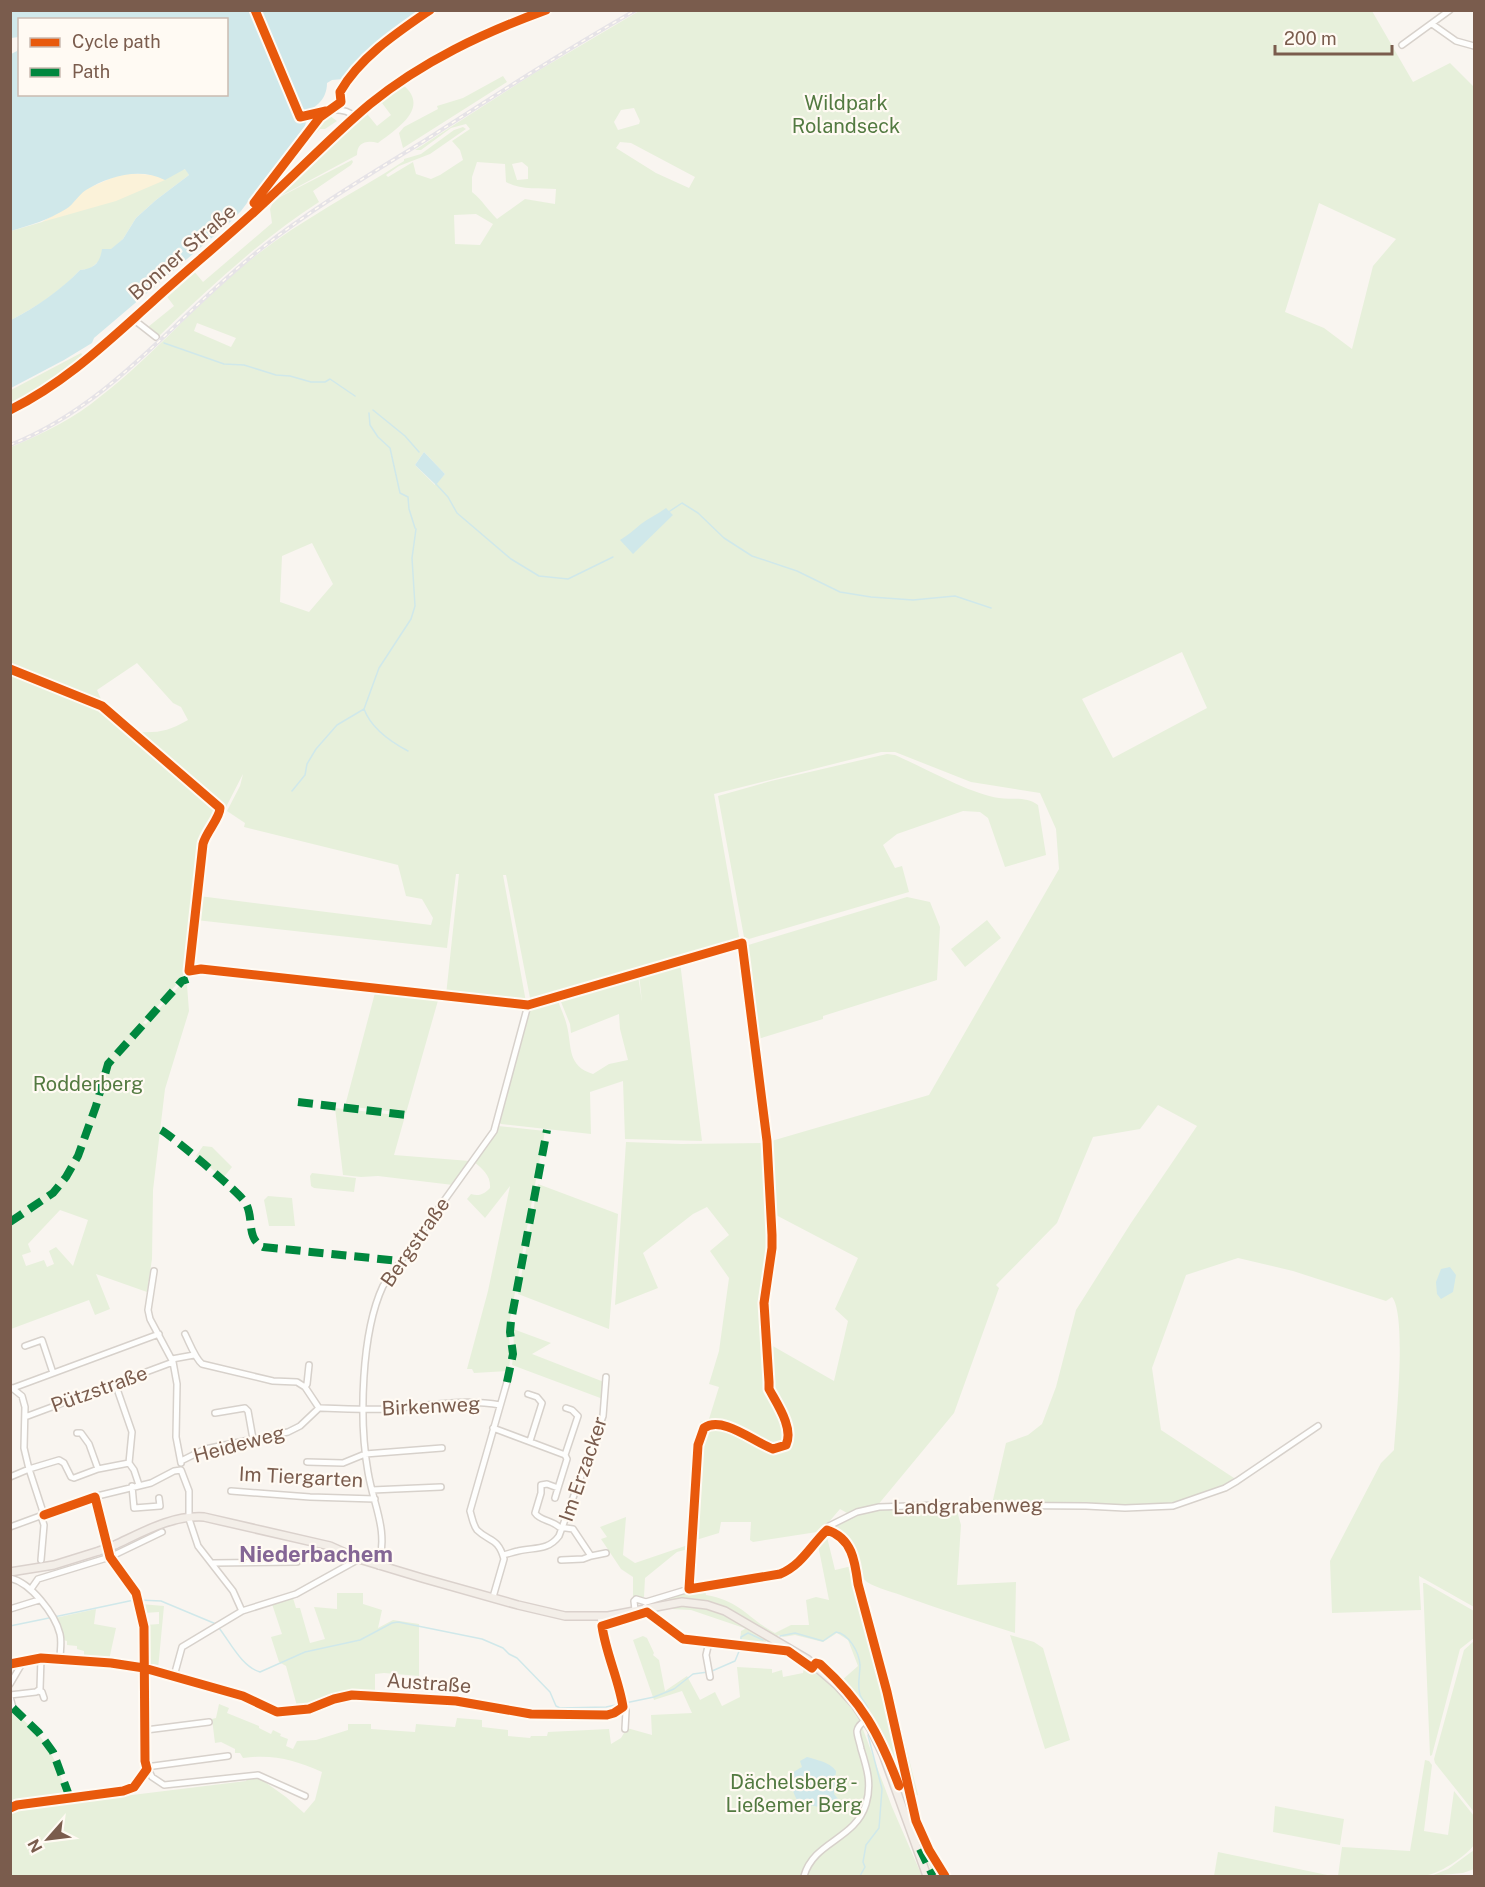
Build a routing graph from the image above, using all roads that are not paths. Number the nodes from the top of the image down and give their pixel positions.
1 (546, 10) edge
2 (1450, 10) edge
3 (1432, 24) junction
4 (1402, 45) dead end
5 (1474, 46) edge
6 (300, 117) dead end
7 (355, 117) junction
8 (133, 319) junction
9 (156, 337) dead end
10 (10, 410) edge
11 (528, 1005) dead end
12 (154, 1270) dead end
13 (159, 1334) junction
14 (185, 1334) dead end
15 (51, 1337) dead end
16 (42, 1340) junction
17 (26, 1346) dead end
18 (194, 1355) junction
19 (172, 1360) junction
20 (309, 1365) dead end
21 (54, 1372) junction
22 (606, 1377) dead end
23 (507, 1382) dead end
24 (115, 1383) junction
25 (305, 1387) junction
26 (12, 1388) edge
27 (528, 1395) dead end
28 (500, 1405) junction
29 (319, 1408) junction
30 (566, 1408) dead end
31 (362, 1410) junction
32 (215, 1413) dead end
33 (25, 1417) junction
34 (1318, 1426) dead end
35 (494, 1428) junction
36 (77, 1433) dead end
37 (253, 1440) junction
38 (530, 1441) junction
39 (442, 1448) dead end
40 (365, 1454) junction
41 (565, 1455) junction
42 (181, 1461) junction
43 (307, 1462) dead end
44 (129, 1463) junction
45 (29, 1469) junction
46 (98, 1469) junction
47 (181, 1470) junction
48 (10, 1477) edge
49 (136, 1486) junction
50 (441, 1487) dead end
51 (558, 1488) junction
52 (372, 1490) junction
53 (231, 1491) dead end
54 (95, 1497) junction
55 (159, 1498) dead end
56 (555, 1498) dead end
57 (375, 1499) junction
58 (43, 1515) junction
59 (189, 1516) junction
60 (10, 1527) edge
61 (563, 1529) junction
62 (162, 1532) dead end
63 (692, 1541) dead end
64 (606, 1553) dead end
65 (503, 1555) junction
66 (591, 1556) junction
67 (110, 1557) junction
68 (359, 1559) junction
69 (41, 1560) dead end
70 (561, 1560) dead end
71 (297, 1562) dead end
72 (213, 1563) junction
73 (379, 1566) junction
74 (10, 1572) edge
75 (10, 1578) edge
76 (31, 1589) junction
77 (689, 1589) junction
78 (493, 1598) junction
79 (39, 1600) junction
80 (645, 1607) junction
81 (10, 1609) edge
82 (634, 1610) junction
83 (242, 1611) junction
84 (600, 1616) junction
85 (709, 1642) junction
86 (750, 1646) dead end
87 (41, 1658) junction
88 (60, 1659) junction
89 (24, 1660) junction
90 (10, 1664) edge
91 (144, 1668) junction
92 (709, 1674) dead end
93 (174, 1676) junction
94 (10, 1684) edge
95 (38, 1691) junction
96 (10, 1696) edge
97 (44, 1698) dead end
98 (623, 1704) junction
99 (13, 1708) dead end
100 (866, 1720) junction
101 (209, 1722) dead end
102 (625, 1729) dead end
103 (146, 1730) junction
104 (228, 1756) dead end
105 (147, 1768) junction
106 (305, 1796) dead end
107 (10, 1808) edge
108 (804, 1876) edge
109 (927, 1876) edge

1 - 7 main road, Bonner Straße
2 - 3 street
3 - 4 street
3 - 5 street
6 - 7 street
7 - 8 main road, Bonner Straße
8 - 9 street
8 - 10 main road, Bonner Straße
11 - 31 street, Bergstraße
12 - 13 street
13 - 19 street
13 - 21 street
14 - 18 street
15 - 16 street
16 - 17 street
16 - 21 street
18 - 19 street, Pützstraße
18 - 25 street
19 - 24 street, Pützstraße
19 - 42 street
20 - 25 street
21 - 26 street
22 - 61 street, Im Erzacker
23 - 28 street
24 - 33 street, Pützstraße
24 - 44 street
25 - 29 street
26 - 33 street
27 - 38 street
28 - 31 street, Birkenweg
28 - 35 street
29 - 31 street
29 - 37 street, Heideweg
30 - 41 street
31 - 40 street, Bergstraße
32 - 37 street
33 - 45 street
34 - 77 street, Landgrabenweg
35 - 38 street
35 - 65 street
36 - 46 street
37 - 42 street, Heideweg
38 - 41 street
39 - 40 street
40 - 43 street
40 - 52 street, Bergstraße
41 - 51 street
42 - 47 street
44 - 46 street
44 - 49 street
45 - 46 street
45 - 48 street
45 - 58 street
47 - 49 street
47 - 59 street
49 - 54 street
49 - 55 street
50 - 52 street
51 - 56 street
51 - 61 street
52 - 57 street, Bergstraße
53 - 57 street, Im Tiergarten
54 - 58 street
54 - 67 street
57 - 73 street, Bergstraße
58 - 60 street
58 - 69 street
59 - 68 main road
59 - 72 street
59 - 74 main road, bridge
61 - 65 street, Im Erzacker
61 - 66 street
62 - 67 street
63 - 77 street
64 - 66 street
65 - 78 street
66 - 70 street
67 - 76 street
67 - 91 street
68 - 73 main road
68 - 83 street
71 - 72 street
72 - 83 street
73 - 78 main road
75 - 76 street
76 - 79 street
77 - 82 street, Landgrabenweg
78 - 84 main road
79 - 81 street
79 - 88 street
80 - 82 main road
80 - 85 street
80 - 100 main road
82 - 84 main road
83 - 93 street
84 - 98 street
85 - 86 street
85 - 92 street
87 - 88 street, Austraße
87 - 89 street, Austraße
87 - 95 street
88 - 91 street, Austraße
89 - 90 street, Austraße
89 - 94 street
91 - 93 street, Austraße
91 - 103 street
93 - 98 street, Austraße
95 - 96 street
95 - 97 street
96 - 99 street
98 - 102 street
100 - 108 street
100 - 109 main road
101 - 103 street
103 - 105 street
104 - 105 street
105 - 106 street
105 - 107 street

